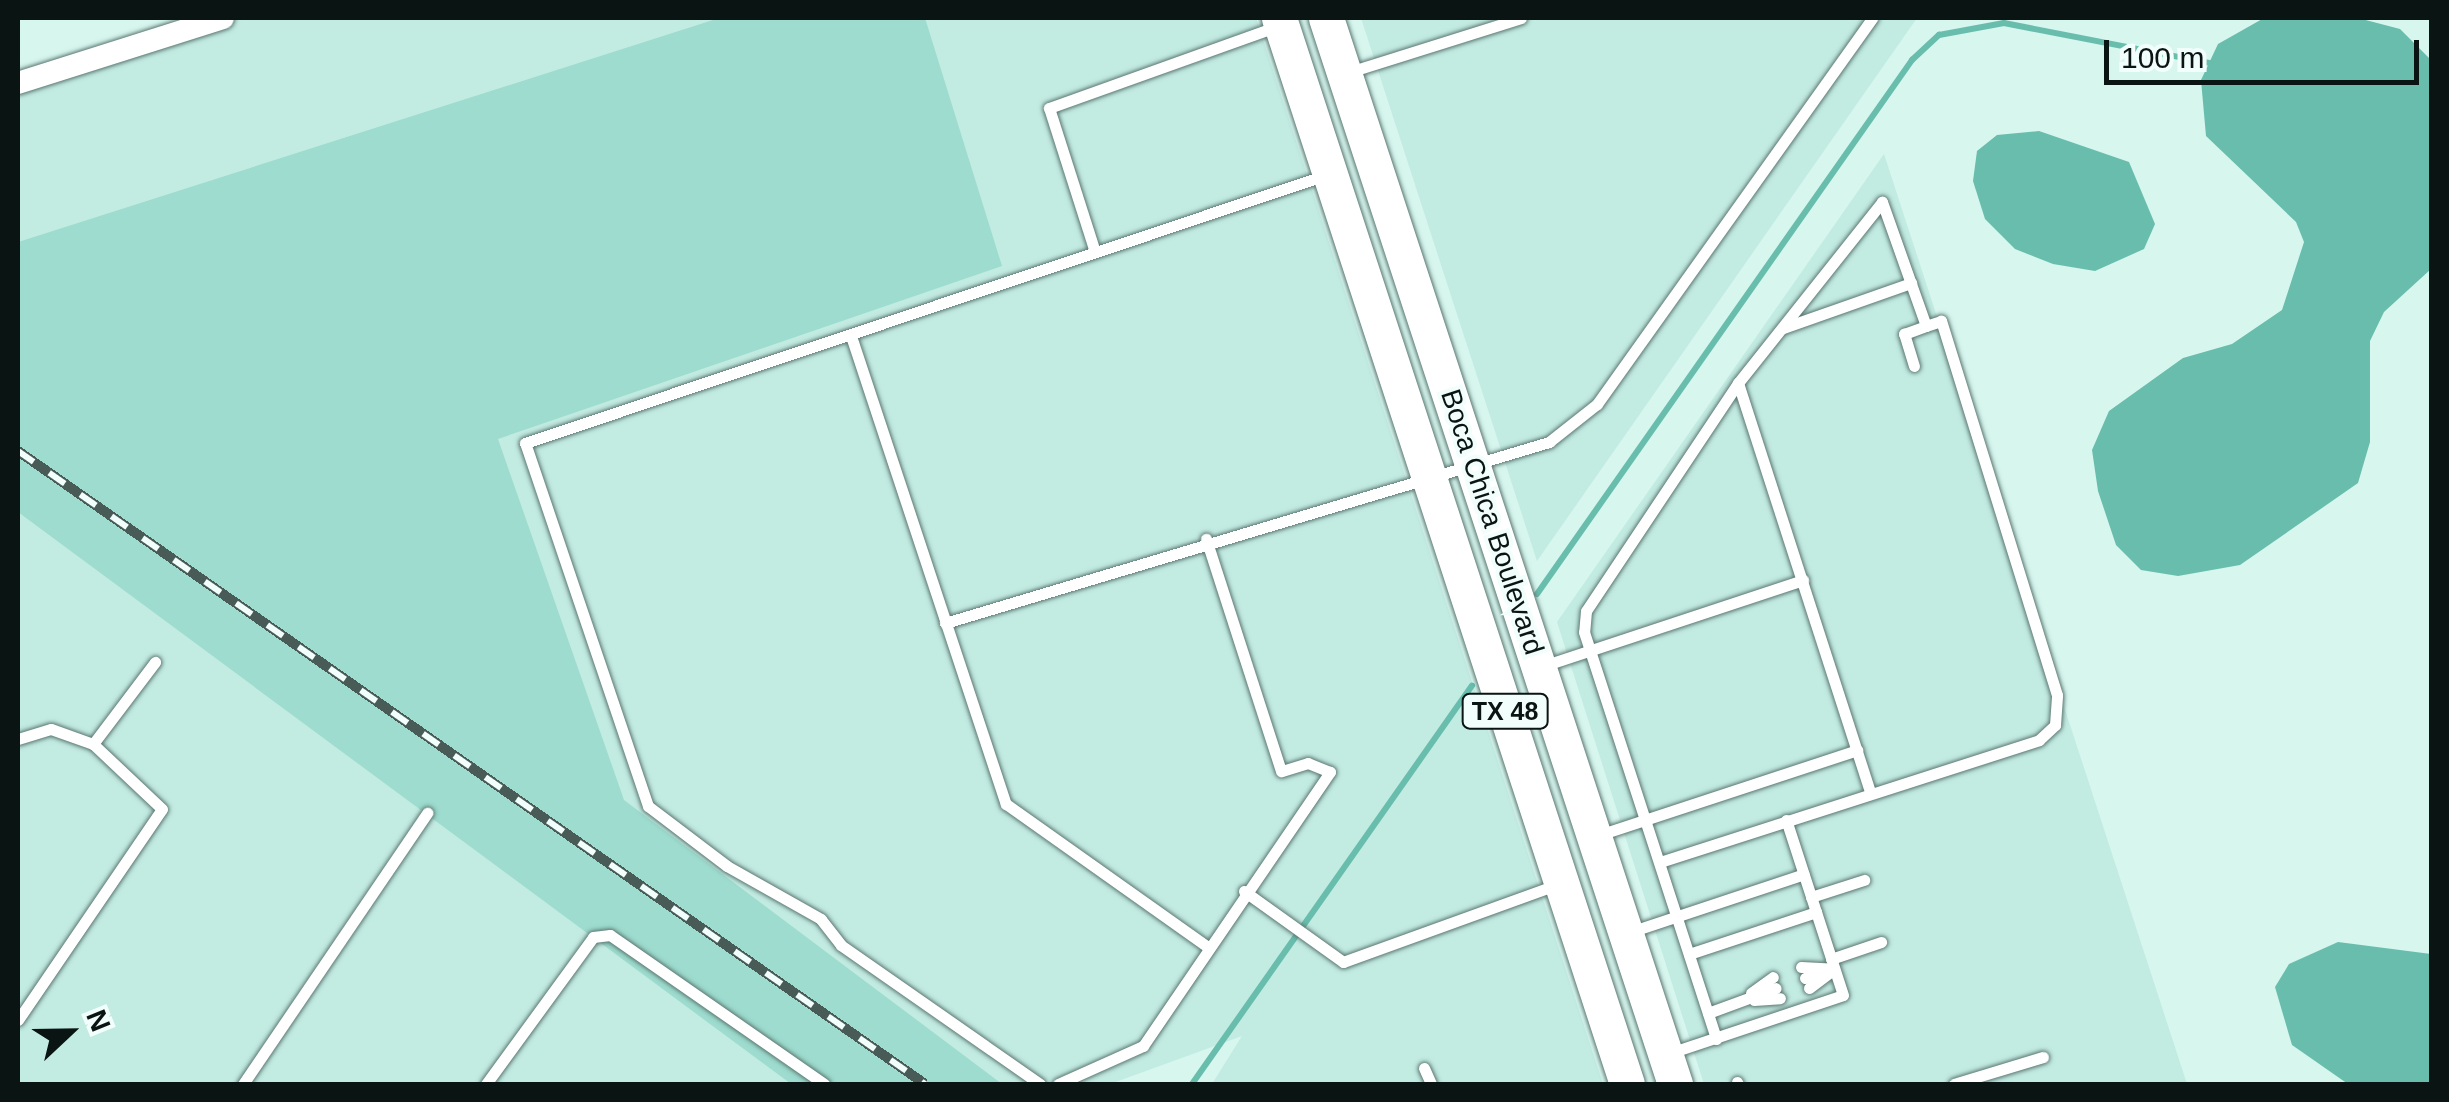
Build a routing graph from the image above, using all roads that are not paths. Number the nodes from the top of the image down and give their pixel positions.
1 (223, 18) edge
2 (1326, 18) edge
3 (1522, 18) edge
4 (1872, 18) edge
5 (1280, 21) edge
6 (163, 27) edge
7 (1345, 74) junction
8 (18, 80) edge
9 (1330, 173) junction
10 (1095, 252) junction
11 (1911, 282) junction
12 (1926, 326) junction
13 (1780, 329) junction
14 (851, 336) junction
15 (1914, 366) dead end
16 (1738, 382) junction
17 (1472, 462) junction
18 (1428, 477) junction
19 (1206, 539) junction
20 (1803, 580) junction
21 (945, 623) junction
22 (1590, 650) junction
23 (155, 662) dead end
24 (1539, 667) junction
25 (18, 739) edge
26 (93, 744) junction
27 (1857, 750) junction
28 (1870, 792) junction
29 (427, 813) dead end
30 (1645, 820) junction
31 (1786, 820) junction
32 (1594, 836) junction
33 (1660, 862) junction
34 (1804, 874) junction
35 (1864, 880) dead end
36 (1561, 883) junction
37 (1244, 891) junction
38 (1811, 897) junction
39 (1816, 912) junction
40 (1678, 916) junction
41 (1626, 933) junction
42 (1881, 942) dead end
43 (1205, 944) junction
44 (1690, 954) junction
45 (1833, 964) junction
46 (1740, 1002) junction
47 (1708, 1013) junction
48 (18, 1020) edge
49 (1716, 1039) junction
50 (2043, 1057) dead end
51 (1424, 1068) dead end
52 (1671, 1070) edge
53 (1622, 1083) edge
54 (243, 1084) edge
55 (486, 1084) edge
56 (824, 1084) edge
57 (1040, 1084) edge
58 (1058, 1084) edge
59 (1431, 1084) edge
60 (1954, 1084) edge

1 - 6 street
2 - 7 main road, Boca Chica Boulevard / TX 48
3 - 7 lane
4 - 17 lane
5 - 9 main road, Boca Chica Boulevard / TX 48
5 - 10 lane
6 - 8 street
7 - 17 main road, Boca Chica Boulevard / TX 48
9 - 10 lane
9 - 18 main road, Boca Chica Boulevard / TX 48
10 - 14 lane
11 - 12 lane
11 - 13 lane
11 - 13 lane
12 - 15 lane
12 - 28 lane
13 - 16 lane
14 - 21 lane
14 - 57 lane
16 - 20 lane
16 - 22 lane
17 - 18 lane
17 - 24 main road, Boca Chica Boulevard / TX 48
18 - 19 lane
18 - 36 main road, Boca Chica Boulevard / TX 48
19 - 21 lane
19 - 37 lane
20 - 22 lane
20 - 27 lane
21 - 43 lane
22 - 24 lane
22 - 30 lane
23 - 26 lane
24 - 32 main road, Boca Chica Boulevard / TX 48
25 - 26 lane
26 - 48 lane
27 - 28 lane
27 - 30 lane
28 - 31 lane
29 - 54 lane
30 - 32 lane
30 - 33 lane
31 - 33 lane
31 - 34 lane
32 - 41 main road, Boca Chica Boulevard / TX 48
33 - 40 lane
34 - 38 lane
34 - 40 lane
35 - 38 lane
36 - 37 lane
36 - 53 main road, Boca Chica Boulevard / TX 48
37 - 43 lane
38 - 39 lane
39 - 44 lane
39 - 45 lane
40 - 41 lane
40 - 44 lane
41 - 52 main road, Boca Chica Boulevard / TX 48
42 - 45 lane
43 - 58 lane
44 - 47 lane
45 - 45 lane
45 - 49 lane
46 - 46 lane
46 - 47 lane
47 - 49 lane
49 - 52 lane
50 - 60 lane
51 - 59 lane
55 - 56 lane

